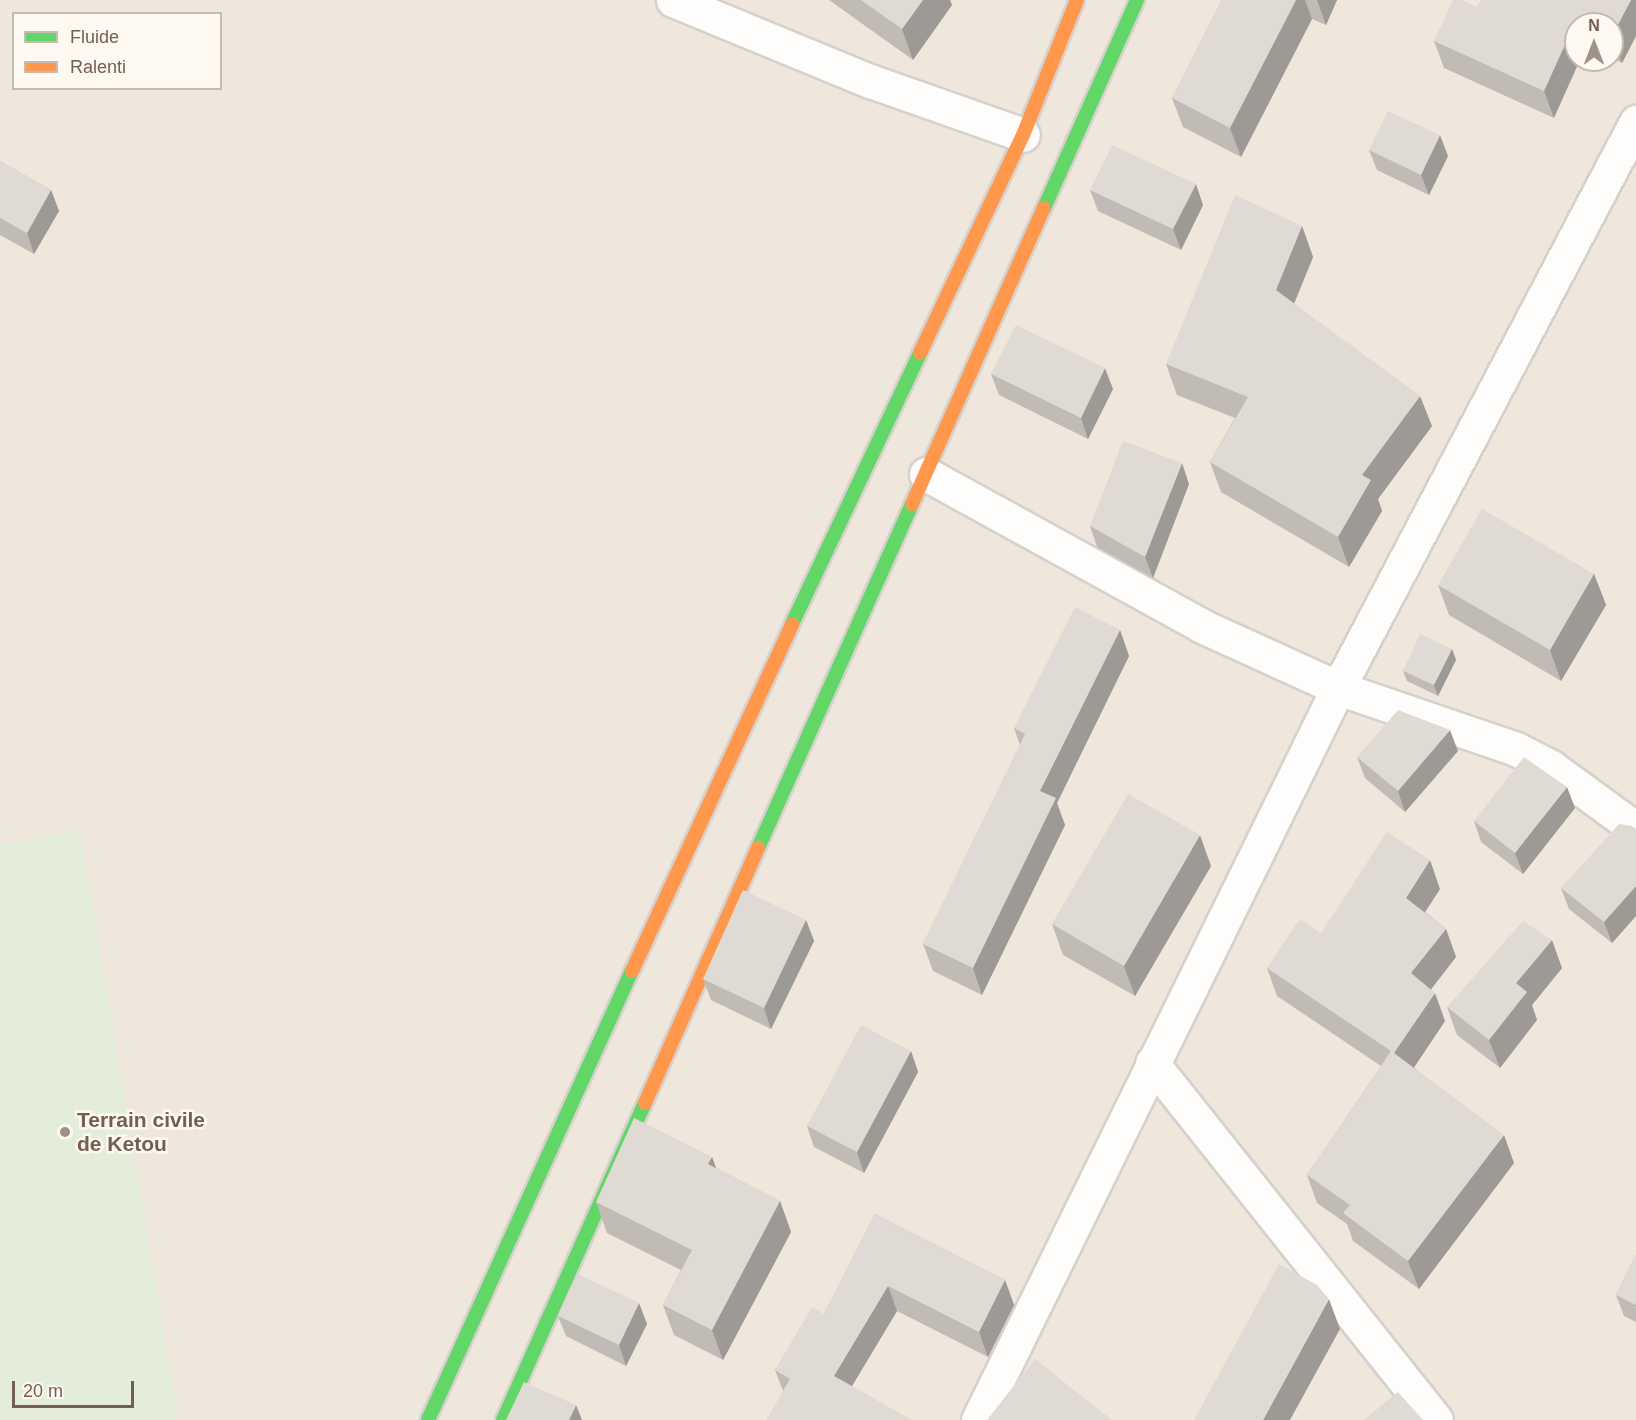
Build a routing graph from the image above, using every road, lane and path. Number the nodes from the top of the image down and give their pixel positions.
1 (673, 0) edge
2 (1077, 0) edge
3 (1137, 0) edge
4 (1636, 122) edge
5 (1023, 135) junction
6 (926, 474) junction
7 (1338, 688) junction
8 (1636, 829) edge
9 (1152, 1063) junction
10 (428, 1420) edge
11 (503, 1420) edge
12 (978, 1420) edge
13 (1436, 1420) edge

1 - 5 street
2 - 5 main road
3 - 6 main road
4 - 7 street
5 - 10 main road
6 - 7 street
6 - 11 main road
7 - 8 street
7 - 9 street
9 - 12 street
9 - 13 street

